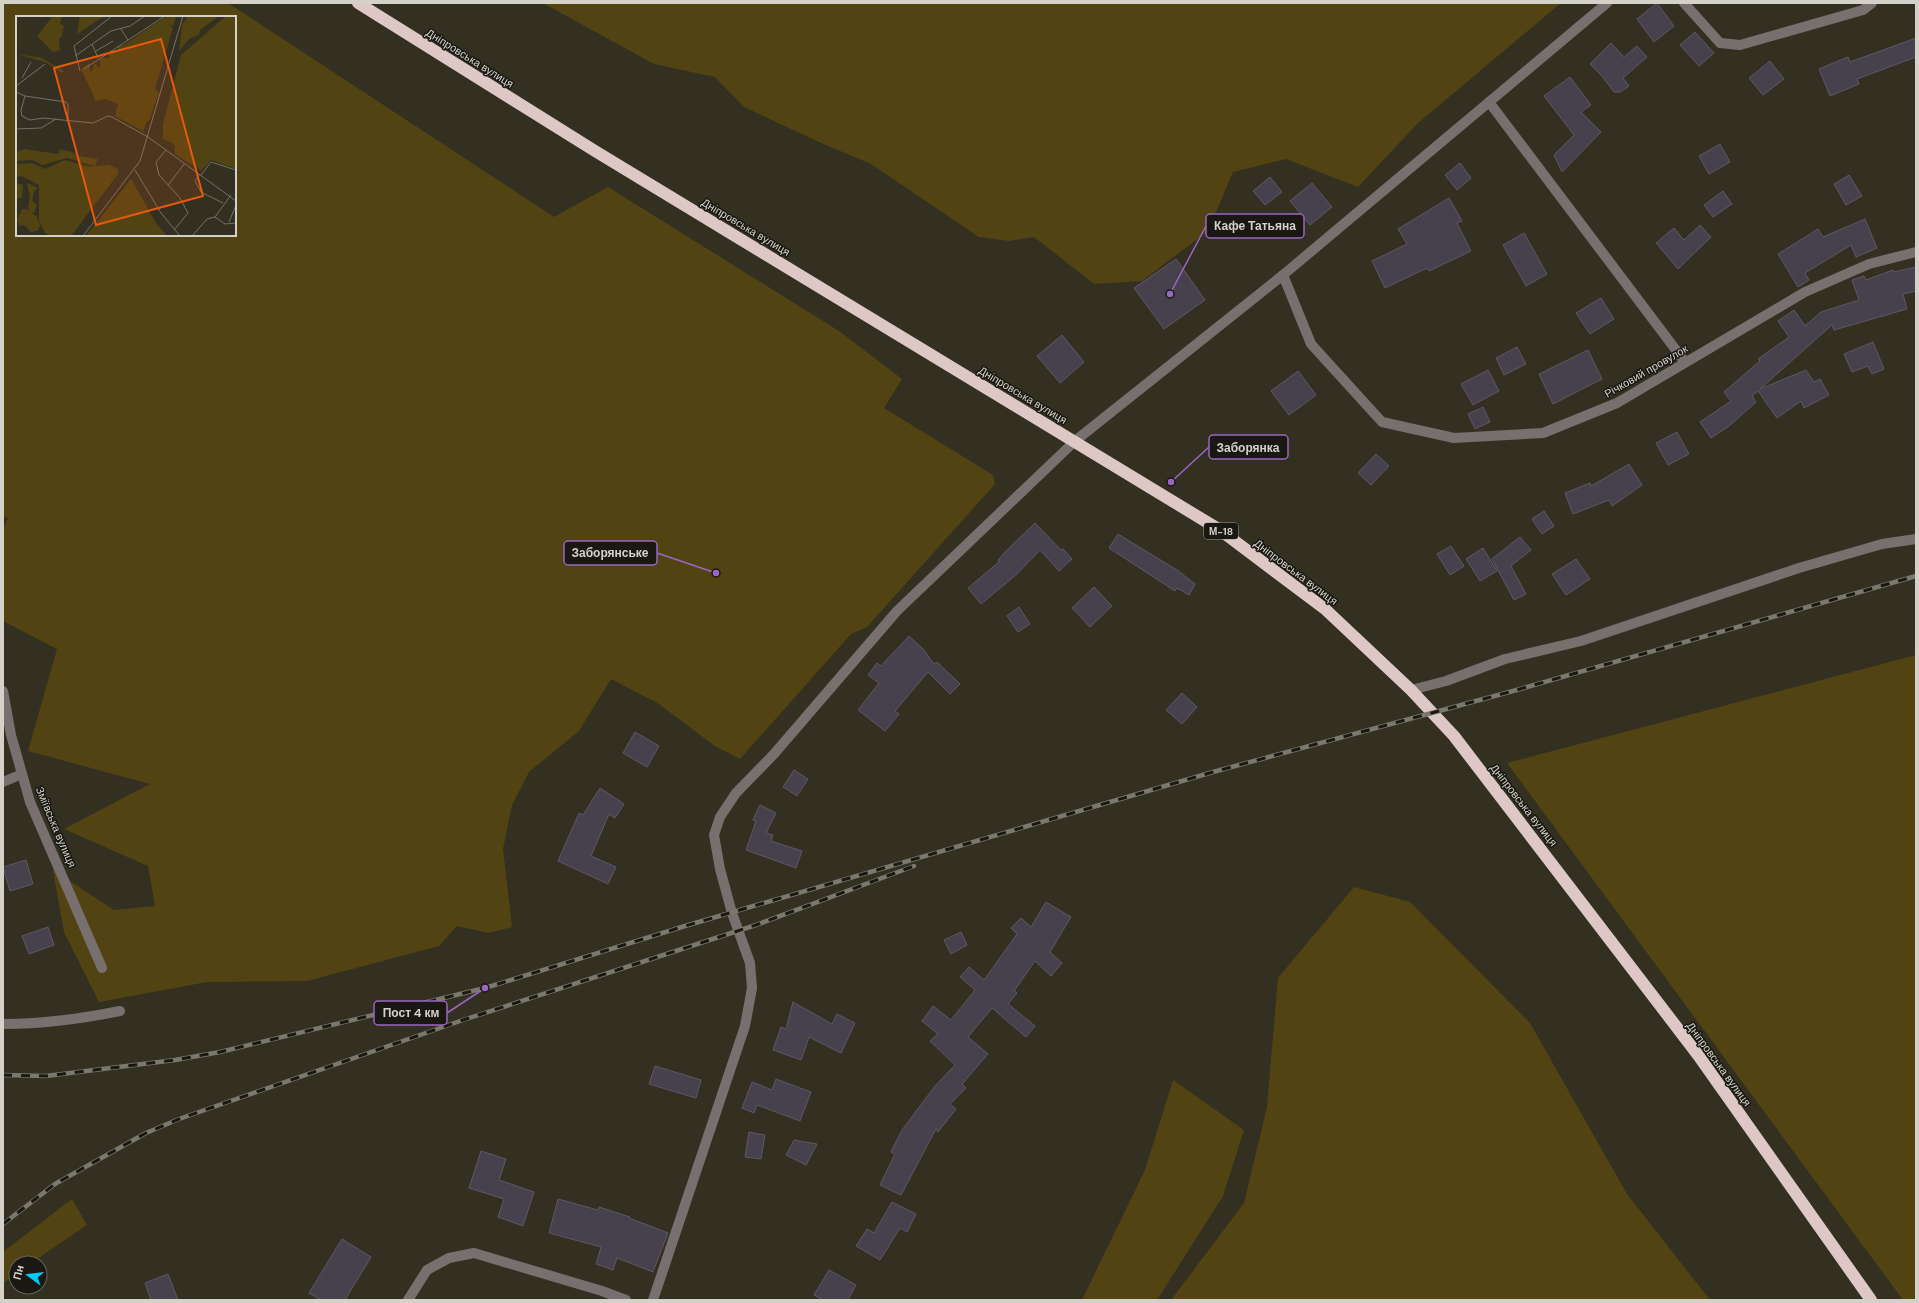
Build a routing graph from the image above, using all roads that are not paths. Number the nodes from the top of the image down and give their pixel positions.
1 (358, 3) edge
2 (1607, 3) edge
3 (1684, 3) edge
4 (1872, 3) edge
5 (1489, 102) junction
6 (1916, 252) edge
7 (1283, 275) junction
8 (1685, 362) junction
9 (1075, 441) junction
10 (1916, 539) edge
11 (1411, 690) junction
12 (3, 691) edge
13 (22, 774) junction
14 (3, 782) edge
15 (102, 968) dead end
16 (120, 1011) dead end
17 (3, 1024) edge
18 (408, 1300) edge
19 (626, 1300) edge
20 (653, 1300) edge
21 (1871, 1300) edge

1 - 9 highway, Дніпровська вулиця / М-18
2 - 5 street
3 - 4 street
5 - 7 street
5 - 8 street
6 - 8 street, Річковий провулок
7 - 8 street, Річковий провулок
7 - 9 street
9 - 11 highway, Дніпровська вулиця / М-18
9 - 20 street
10 - 11 street
11 - 21 highway, Дніпровська вулиця / М-18
12 - 13 street, Зміївська вулиця
13 - 14 street
13 - 15 street, Зміївська вулиця
16 - 17 street
18 - 19 street

